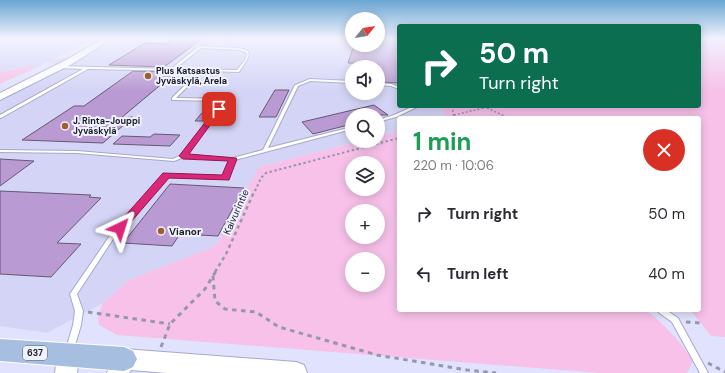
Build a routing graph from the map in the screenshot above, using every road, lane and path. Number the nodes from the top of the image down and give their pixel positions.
1 (79, 55) edge
2 (189, 55) edge
3 (248, 55) edge
4 (58, 67) junction
5 (87, 68) junction
6 (171, 70) junction
7 (202, 70) junction
8 (345, 82) edge
9 (385, 85) edge
10 (397, 87) edge
11 (0, 97) edge
12 (413, 108) edge
13 (452, 108) edge
14 (482, 108) edge
15 (488, 108) edge
16 (454, 115) joint
17 (505, 116) edge
18 (0, 117) edge
19 (385, 119) edge
20 (345, 130) edge
21 (397, 139) edge
22 (0, 151) edge
23 (265, 151) junction
24 (183, 156) junction
25 (233, 159) junction
26 (213, 276) junction
27 (79, 311) junction
28 (664, 312) edge
29 (677, 322) junction
30 (701, 323) dead end
31 (170, 324) junction
32 (0, 350) edge
33 (155, 360) junction
34 (67, 364) edge
35 (121, 366) edge
36 (296, 373) edge
37 (496, 373) edge
38 (704, 373) edge

1 - 4 street
2 - 6 lane
3 - 7 lane
4 - 5 lane
4 - 11 street
5 - 6 lane
5 - 18 lane
6 - 7 lane
7 - 24 lane
8 - 23 lane
9 - 10 lane
12 - 19 lane
13 - 16 path
14 - 16 path
15 - 17 path
20 - 23 lane
21 - 26 path, Kaivurintie
22 - 24 lane
23 - 25 lane
24 - 25 lane
25 - 27 lane
26 - 31 path, Kaivurintie
26 - 37 path
27 - 31 path
27 - 34 lane
28 - 29 lane
29 - 30 path
29 - 38 lane
31 - 33 path, Kaivurintie
32 - 34 main road, 637
33 - 35 street, 637
33 - 36 street, 637
34 - 35 main road, 637

